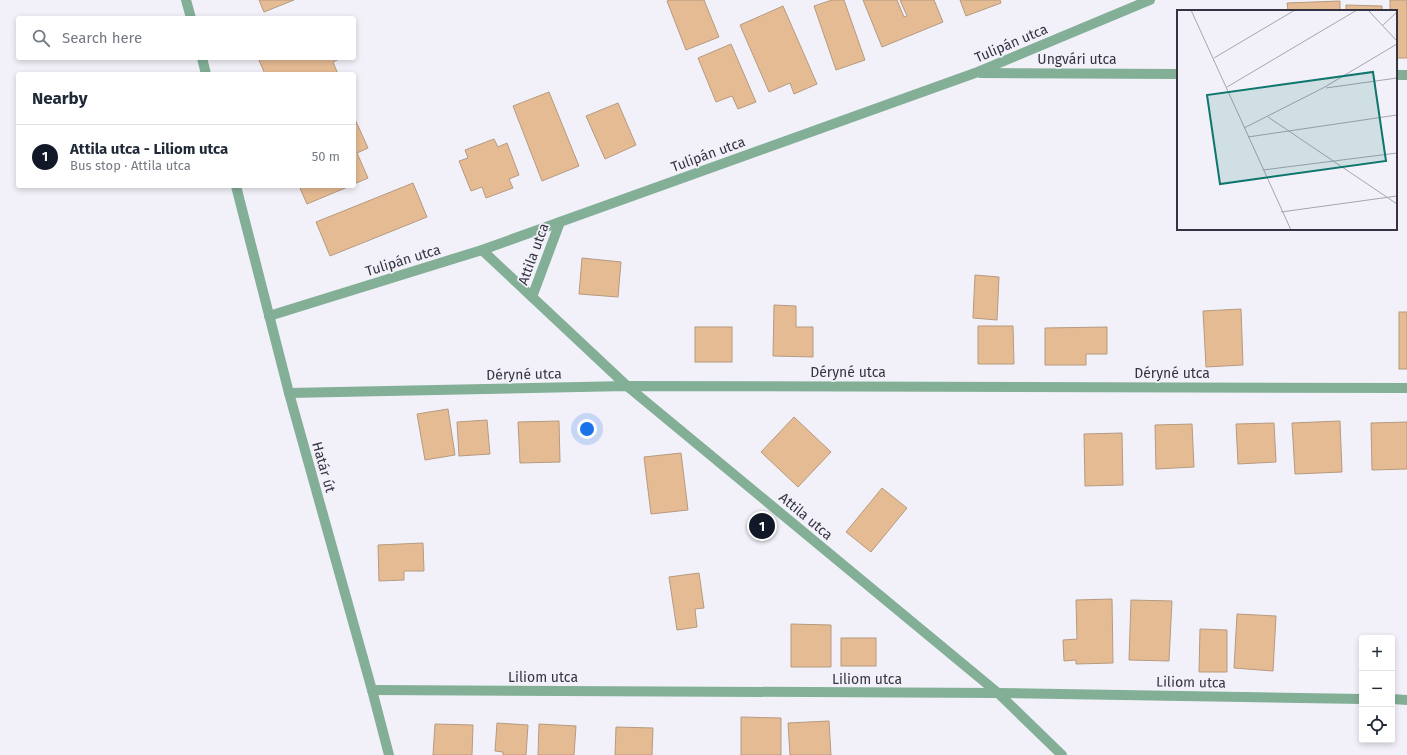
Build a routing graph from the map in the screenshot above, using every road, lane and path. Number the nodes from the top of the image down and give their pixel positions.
1 (186, 0) edge
2 (1150, 0) edge
3 (190, 16) edge
4 (202, 60) edge
5 (206, 72) edge
6 (975, 73) junction
7 (1177, 74) edge
8 (237, 188) edge
9 (560, 222) junction
10 (482, 250) junction
11 (532, 297) junction
12 (269, 316) junction
13 (627, 386) junction
14 (1407, 388) edge
15 (289, 393) junction
16 (372, 690) junction
17 (998, 693) junction
18 (1359, 699) edge
19 (1395, 699) edge
20 (1407, 700) edge
21 (389, 755) edge
22 (1062, 755) edge

1 - 3 street
2 - 6 street, Tulipán utca
4 - 5 street
6 - 7 street, Ungvári utca
6 - 9 street, Tulipán utca
8 - 12 street, Határ út
9 - 10 street, Tulipán utca
9 - 11 street, Attila utca
10 - 11 street, Attila utca
10 - 12 street, Tulipán utca
11 - 13 street, Attila utca
12 - 15 street, Határ út
13 - 14 street, Déryné utca
13 - 15 street, Déryné utca
13 - 17 street, Attila utca
15 - 16 street, Határ út
16 - 17 street, Liliom utca
16 - 21 street, Határ út
17 - 18 street, Liliom utca
17 - 22 street, Attila utca
19 - 20 street

